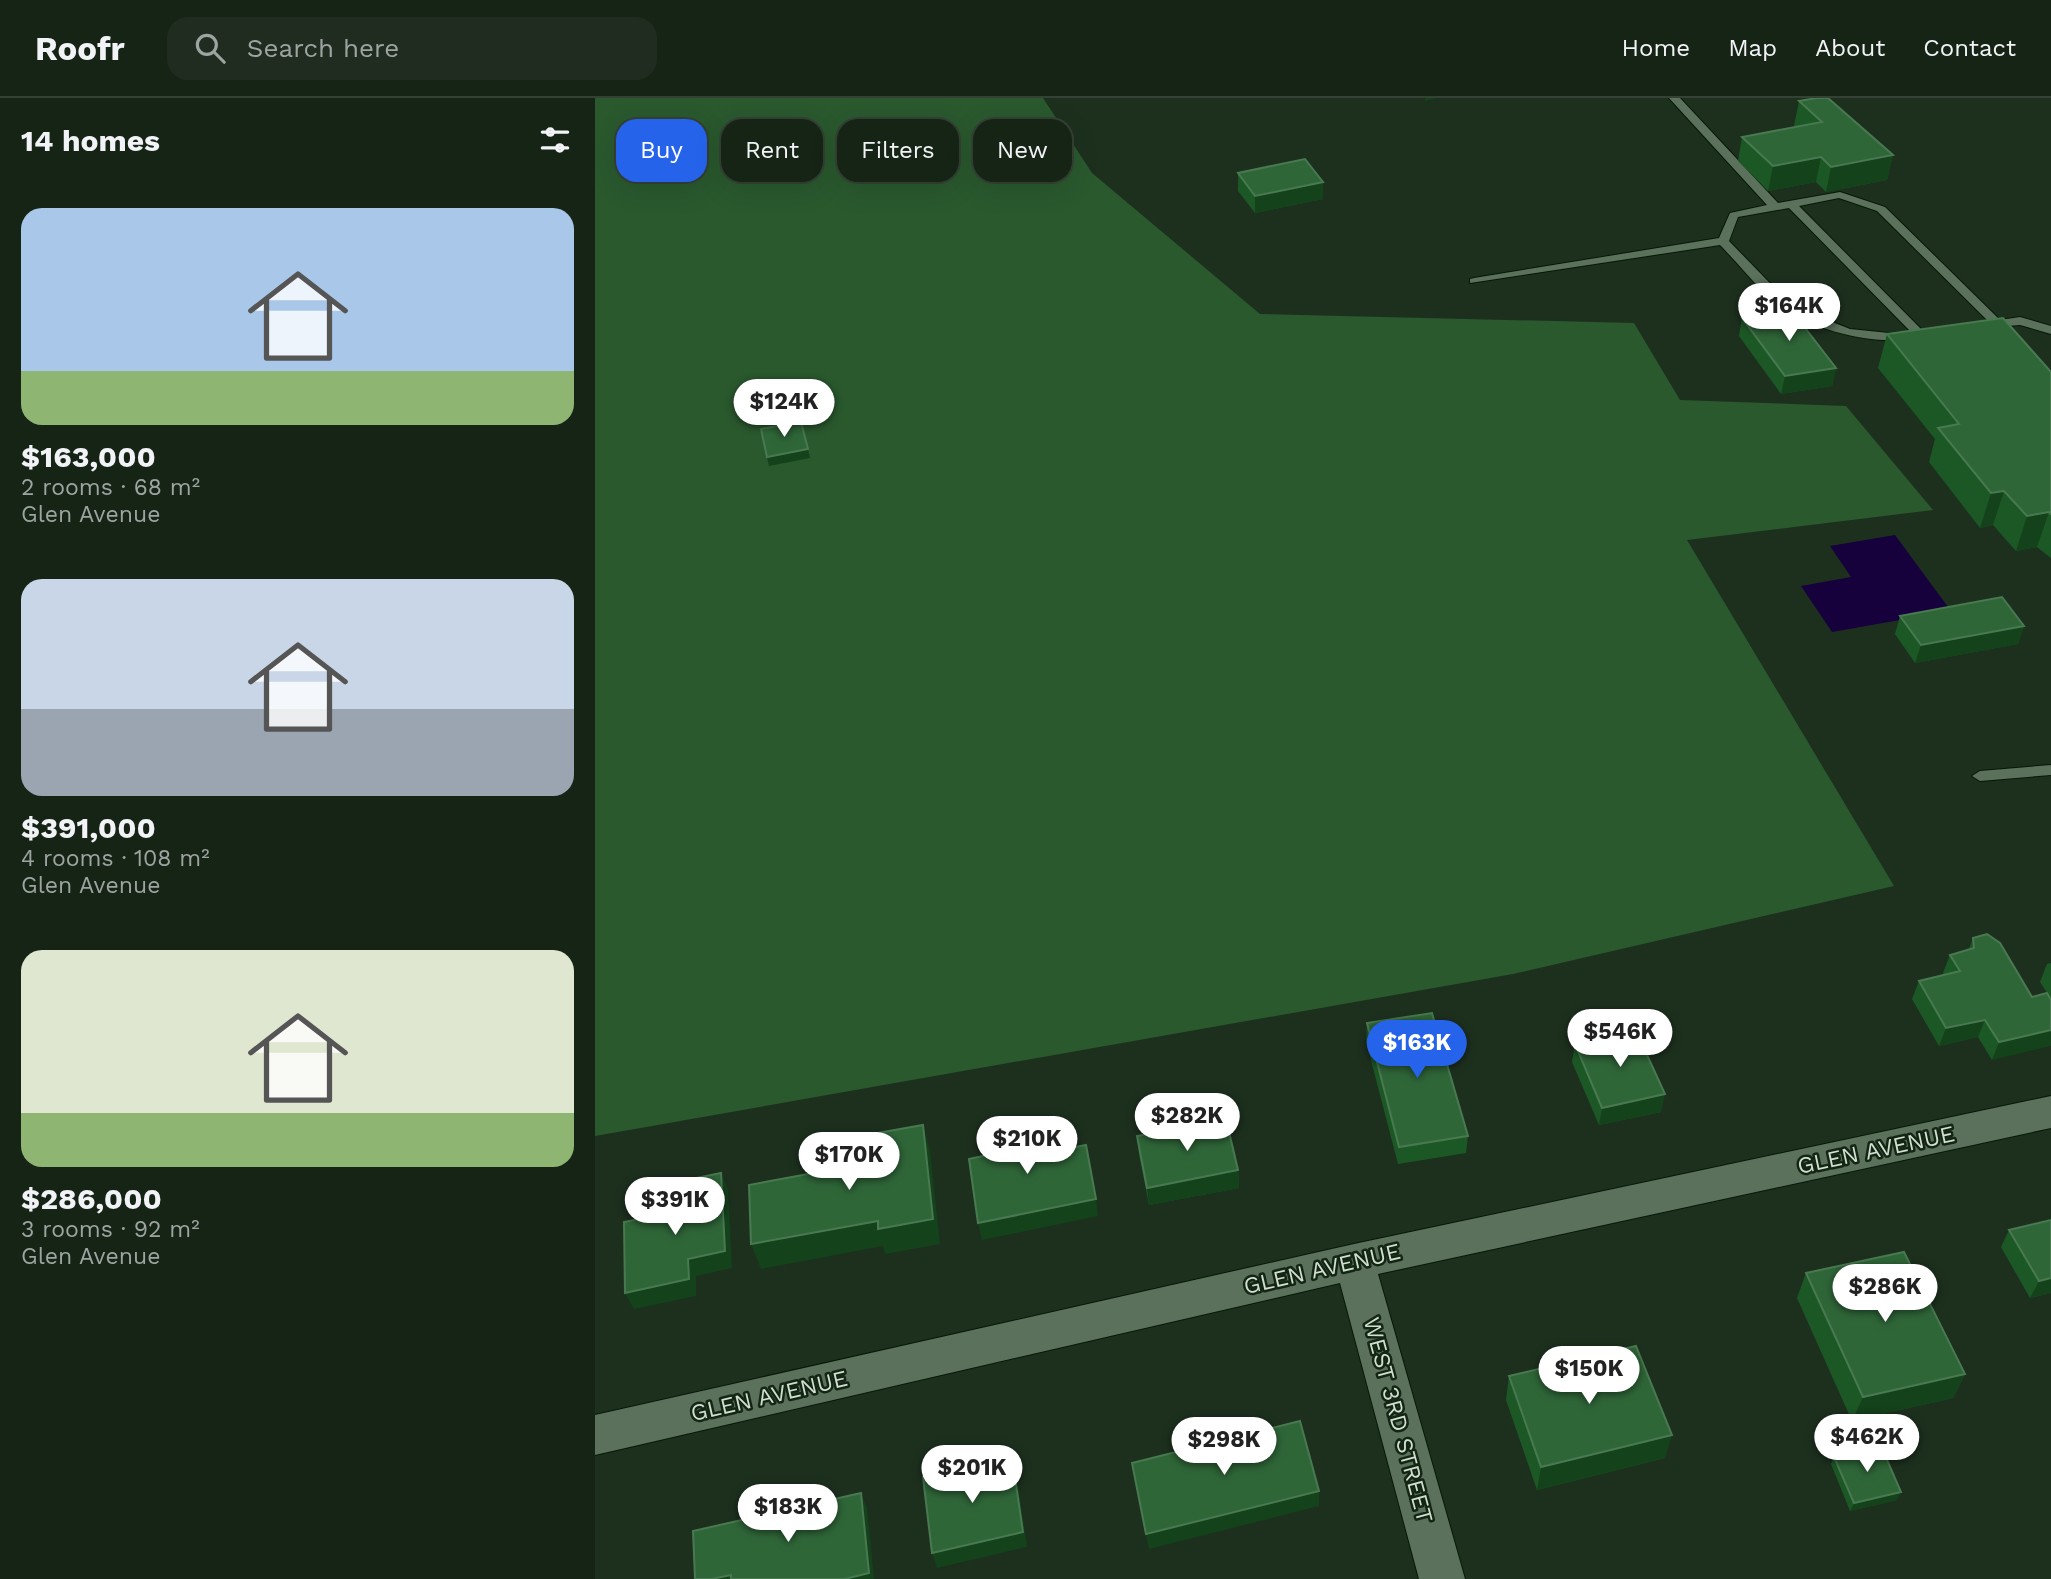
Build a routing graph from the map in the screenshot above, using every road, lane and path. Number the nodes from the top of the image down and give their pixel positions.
1 (1674, 98) edge
2 (1791, 204) junction
3 (1775, 207) junction
4 (1723, 241) junction
5 (1474, 281) dead end
6 (1998, 323) junction
7 (1972, 327) edge
8 (2051, 330) edge
9 (1932, 332) edge
10 (1918, 333) junction
11 (2016, 344) edge
12 (2051, 770) edge
13 (1980, 776) dead end
14 (2051, 1112) edge
15 (1354, 1262) junction
16 (595, 1436) edge
17 (1442, 1579) edge

1 - 3 lane
2 - 3 lane
2 - 6 lane
2 - 10 lane
3 - 4 lane
4 - 5 lane
4 - 10 lane
6 - 7 lane
6 - 8 lane
6 - 11 lane
9 - 10 lane
12 - 13 lane
14 - 15 street, GLEN AVENUE
15 - 16 street, GLEN AVENUE
15 - 17 street, WEST 3RD STREET

